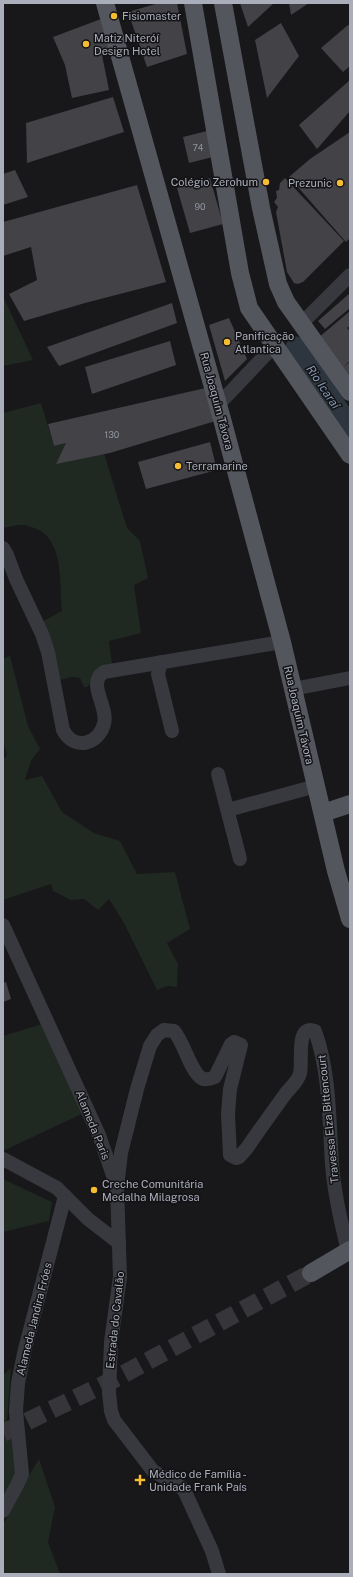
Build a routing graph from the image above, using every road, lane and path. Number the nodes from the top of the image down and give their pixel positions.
1 (105, 3) edge
2 (193, 3) edge
3 (223, 3) edge
4 (350, 275) edge
5 (300, 324) junction
6 (275, 345) junction
7 (350, 392) edge
8 (218, 405) junction
9 (350, 455) edge
10 (3, 548) edge
11 (282, 642) junction
12 (161, 662) junction
13 (350, 678) edge
14 (293, 689) junction
15 (172, 731) dead end
16 (218, 774) dead end
17 (316, 786) junction
18 (350, 804) edge
19 (228, 810) junction
20 (323, 813) junction
21 (240, 858) dead end
22 (350, 919) edge
23 (3, 925) edge
24 (3, 1159) edge
25 (117, 1187) junction
26 (65, 1196) junction
27 (119, 1243) junction
28 (349, 1251) edge
29 (311, 1273) tunnel mouth
30 (3, 1511) edge
31 (219, 1574) edge

1 - 8 main road, Rua Joaquim Távora
2 - 6 main road
3 - 5 main road
4 - 5 street
5 - 7 main road
6 - 8 street
6 - 9 main road
8 - 11 main road, Rua Joaquim Távora
10 - 12 street
11 - 12 street
11 - 14 main road, Rua Joaquim Távora
12 - 15 street
13 - 14 street
14 - 17 main road, Rua Joaquim Távora
16 - 19 street
17 - 19 street
17 - 20 main road, Rua Joaquim Távora
18 - 20 main road
19 - 21 street
20 - 22 main road, Rua Joaquim Távora
23 - 25 street, Alameda Paris
24 - 26 street
25 - 27 street, Alameda Paris
25 - 28 street, Travessa Elza Bittencourt
26 - 27 street
26 - 30 street, Alameda Jandira Fróes
27 - 31 street, Estrada do Cavalão
28 - 29 main road

